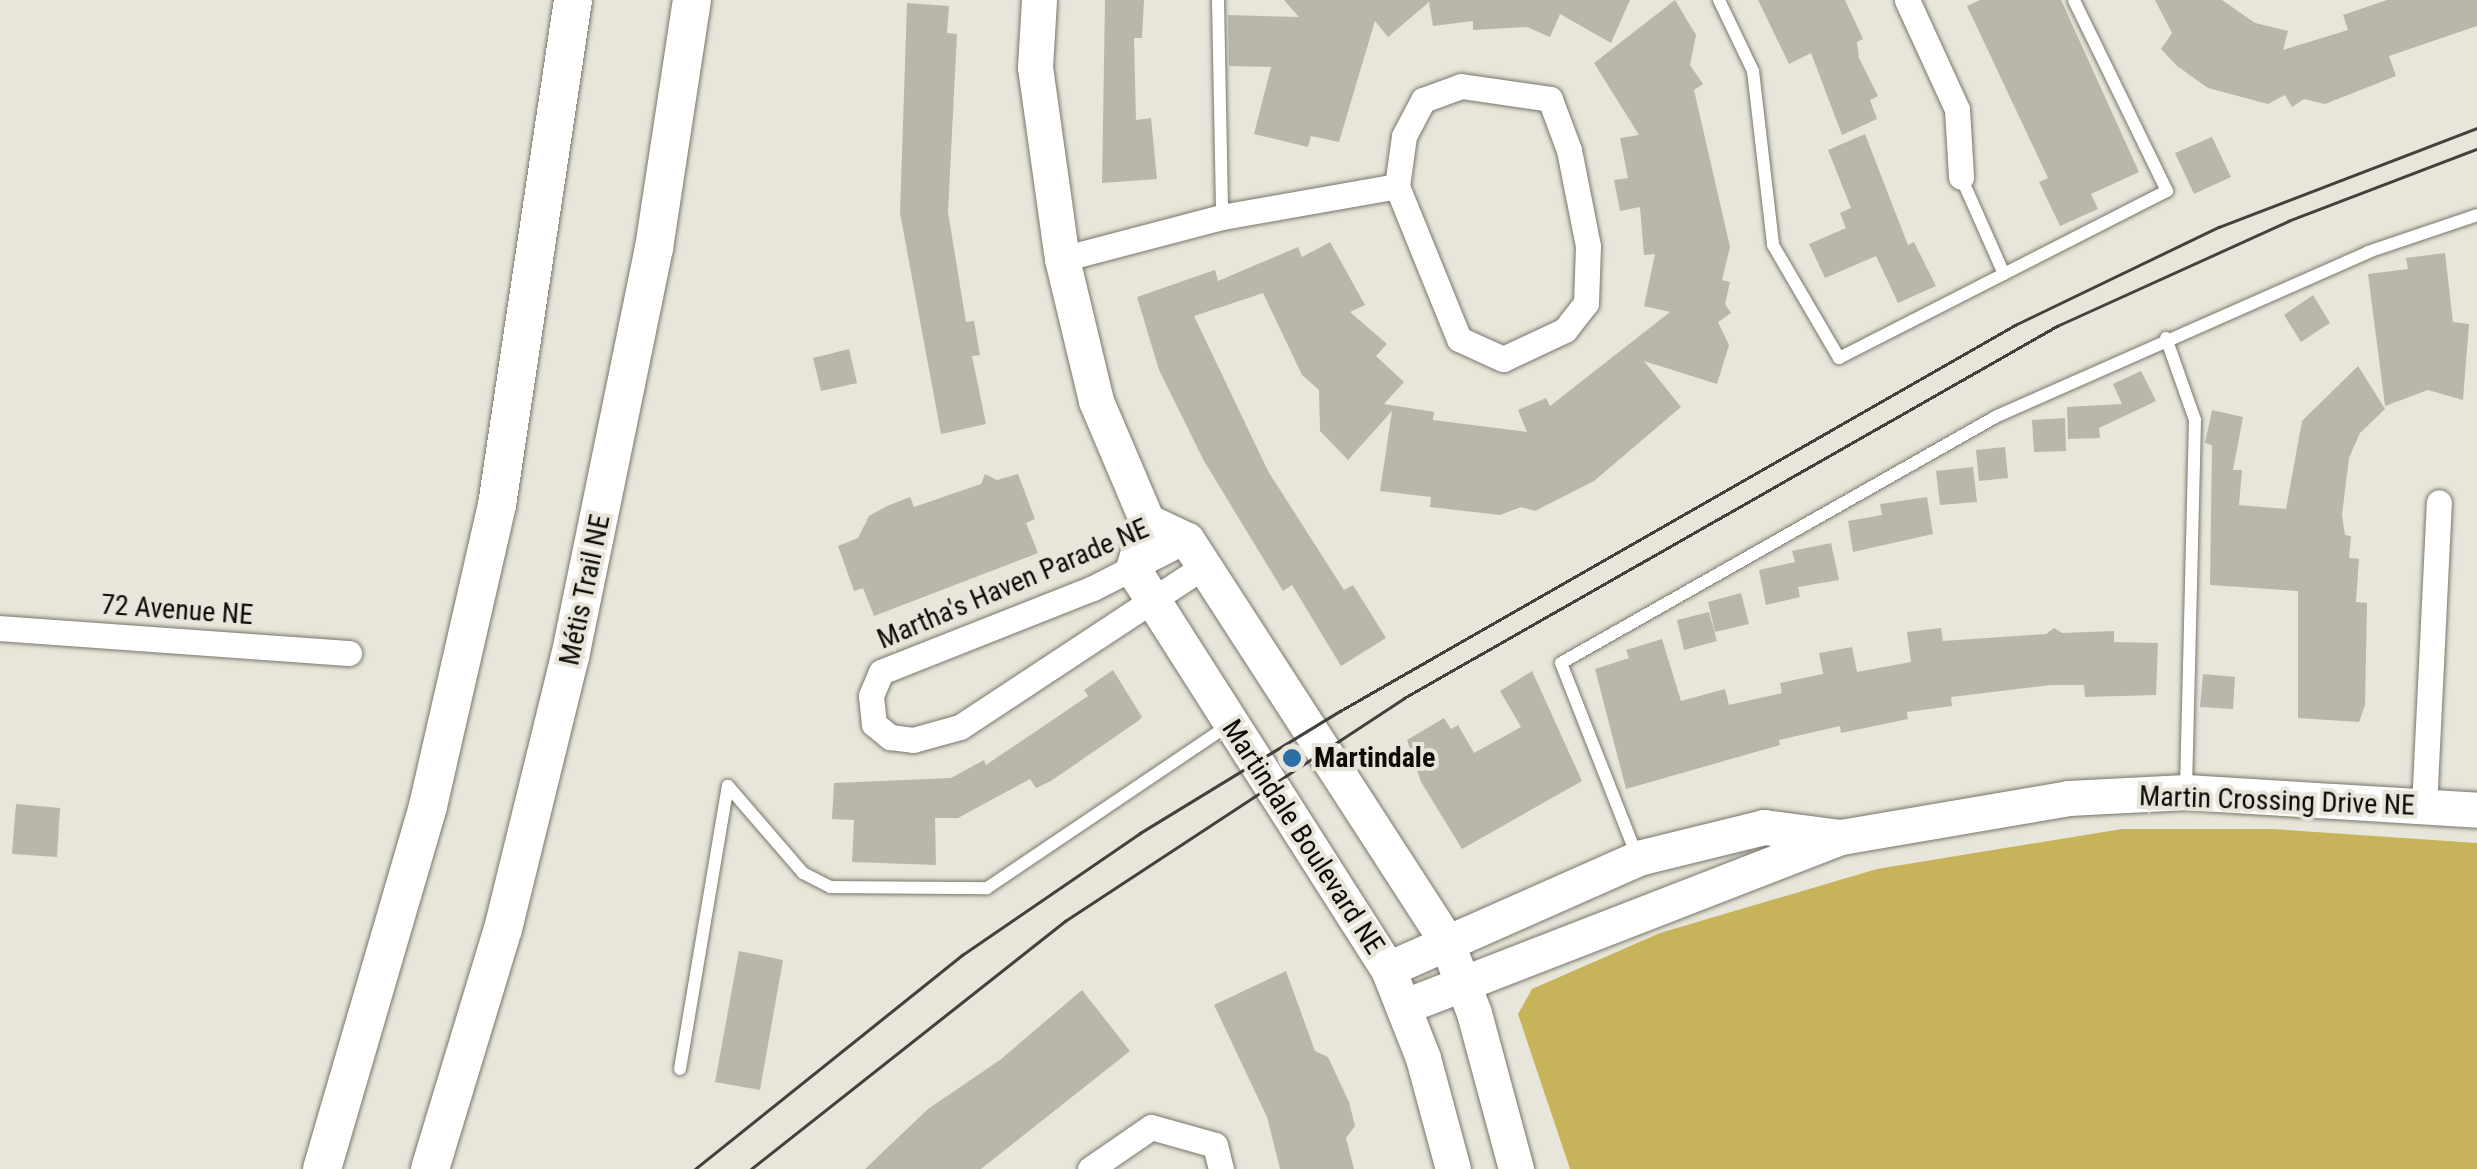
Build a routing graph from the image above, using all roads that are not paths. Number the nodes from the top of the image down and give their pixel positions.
1 (573, 0) edge
2 (692, 0) edge
3 (1039, 0) edge
4 (1218, 0) edge
5 (1719, 0) edge
6 (1907, 0) edge
7 (2074, 0) edge
8 (1961, 177) joint
9 (1397, 186) junction
10 (2477, 215) edge
11 (1222, 216) junction
12 (1062, 259) junction
13 (2004, 274) junction
14 (2166, 338) junction
15 (2439, 502) dead end
16 (1147, 521) junction
17 (1195, 553) junction
18 (1132, 569) junction
19 (1152, 599) junction
20 (0, 628) edge
21 (349, 653) dead end
22 (1231, 723) junction
23 (2186, 792) junction
24 (2424, 807) junction
25 (2477, 810) edge
26 (1841, 837) junction
27 (1638, 858) junction
28 (1446, 941) junction
29 (1388, 969) junction
30 (1463, 982) junction
31 (1405, 1006) junction
32 (680, 1069) dead end
33 (322, 1169) edge
34 (430, 1169) edge
35 (1090, 1169) edge
36 (1222, 1169) edge
37 (1453, 1169) edge
38 (1516, 1169) edge

1 - 33 main road
2 - 34 main road, Métis Trail NE
3 - 12 street
4 - 11 lane
5 - 13 lane
6 - 8 street
7 - 13 lane
8 - 13 lane
9 - 9 street
9 - 11 street
10 - 14 lane
11 - 12 street
12 - 16 street
14 - 23 lane
14 - 27 lane
15 - 24 street
16 - 17 street
16 - 18 street
17 - 18 street, Martha's Haven Parade NE
17 - 19 street, Martha's Haven Parade NE
17 - 28 street
18 - 19 street, Martindale Boulevard NE
18 - 19 street, Martha's Haven Parade NE
19 - 22 street, Martindale Boulevard NE
20 - 21 street, 72 Avenue NE
22 - 29 street, Martindale Boulevard NE
22 - 32 lane
23 - 24 street, Martin Crossing Drive NE
23 - 26 street, Martin Crossing Drive NE
24 - 25 street, Martin Crossing Drive NE
26 - 27 street, Martin Crossing Drive NE
26 - 30 street, Martin Crossing Drive NE
27 - 28 street, Martin Crossing Drive NE
28 - 29 street, Martin Crossing Drive NE
28 - 30 street
29 - 31 street, Martindale Boulevard NE
30 - 31 street, Martin Crossing Drive NE
30 - 38 street
31 - 37 street, Martindale Boulevard NE
35 - 36 street

